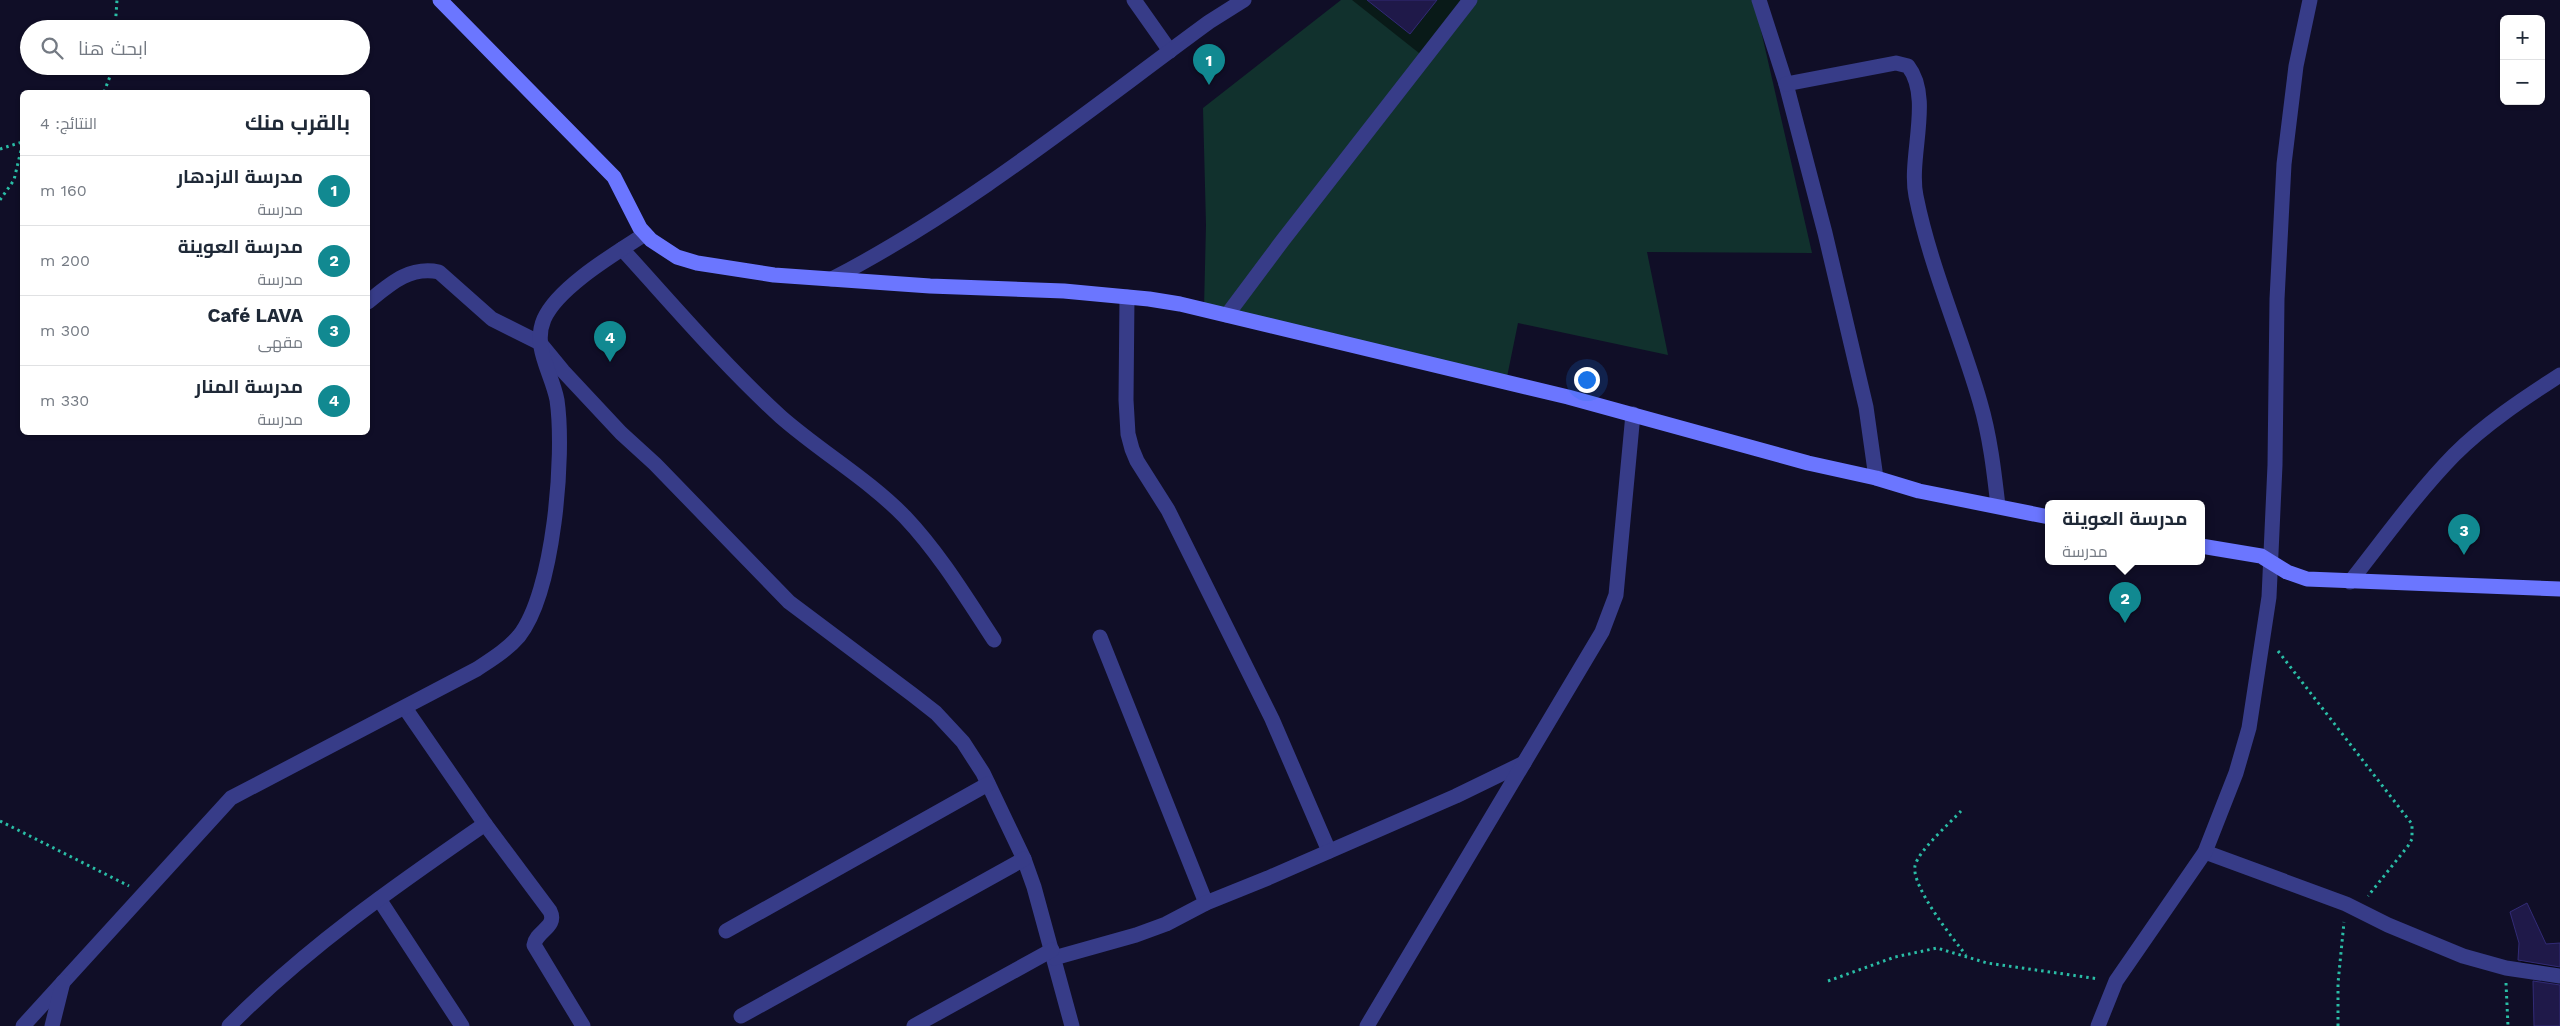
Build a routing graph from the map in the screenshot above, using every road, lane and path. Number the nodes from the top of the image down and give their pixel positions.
1 (117, 0) edge
2 (440, 0) edge
3 (1134, 0) edge
4 (1244, 0) edge
5 (1470, 0) edge
6 (1758, 0) edge
7 (2310, 0) edge
8 (116, 20) edge
9 (1170, 50) junction
10 (111, 75) edge
11 (1786, 84) junction
12 (105, 90) edge
13 (20, 143) edge
14 (0, 148) edge
15 (20, 154) edge
16 (0, 200) edge
17 (645, 234) junction
18 (622, 249) junction
19 (832, 279) junction
20 (1127, 297) junction
21 (370, 301) edge
22 (1227, 315) junction
23 (540, 343) junction
24 (2560, 375) edge
25 (1633, 414) junction
26 (1876, 478) junction
27 (1998, 506) junction
28 (2045, 516) edge
29 (2205, 547) edge
30 (2271, 560) junction
31 (2350, 582) junction
32 (2560, 589) edge
33 (2264, 633) junction
34 (1100, 637) dead end
35 (994, 640) dead end
36 (405, 708) junction
37 (1524, 763) junction
38 (988, 784) junction
39 (1962, 811) dead end
40 (0, 821) edge
41 (485, 824) junction
42 (1329, 851) junction
43 (2204, 852) junction
44 (1024, 859) junction
45 (144, 893) junction
46 (378, 899) junction
47 (1206, 902) junction
48 (2351, 907) junction
49 (726, 931) dead end
50 (1053, 954) junction
51 (1967, 957) junction
52 (2506, 968) junction
53 (2560, 976) edge
54 (64, 980) junction
55 (1828, 981) dead end
56 (2116, 981) junction
57 (741, 1016) dead end
58 (23, 1026) edge
59 (52, 1026) edge
60 (229, 1026) edge
61 (462, 1026) edge
62 (584, 1026) edge
63 (914, 1026) edge
64 (1072, 1026) edge
65 (1367, 1026) edge
66 (2098, 1026) edge
67 (2338, 1026) edge
68 (2508, 1026) edge

1 - 8 path
2 - 17 street
3 - 9 street
4 - 9 street
5 - 22 street
6 - 11 street
7 - 30 street
9 - 19 street
10 - 12 path
11 - 26 street
11 - 27 street
13 - 14 path
15 - 16 path
17 - 18 street
17 - 19 street
18 - 23 street
18 - 35 street
19 - 20 street
20 - 22 street
20 - 42 street
21 - 23 street
22 - 25 street
23 - 36 street
23 - 38 street
24 - 31 street
25 - 26 street
25 - 37 street
26 - 27 street
27 - 28 street
29 - 30 street
30 - 31 street
30 - 33 street
31 - 32 street
33 - 43 street
33 - 48 path
34 - 47 street
36 - 41 street
36 - 45 street
37 - 42 street
37 - 65 street
38 - 44 street
38 - 49 street
39 - 51 path
40 - 45 path
41 - 46 street
41 - 62 street
42 - 47 street
43 - 48 street
43 - 56 street
44 - 50 street
44 - 57 street
45 - 54 street
46 - 60 street
46 - 61 street
47 - 50 street
48 - 52 street
48 - 67 path
50 - 63 street
50 - 64 street
51 - 55 path
51 - 56 path
52 - 53 street
52 - 68 path
54 - 58 street
54 - 59 street
56 - 66 street

